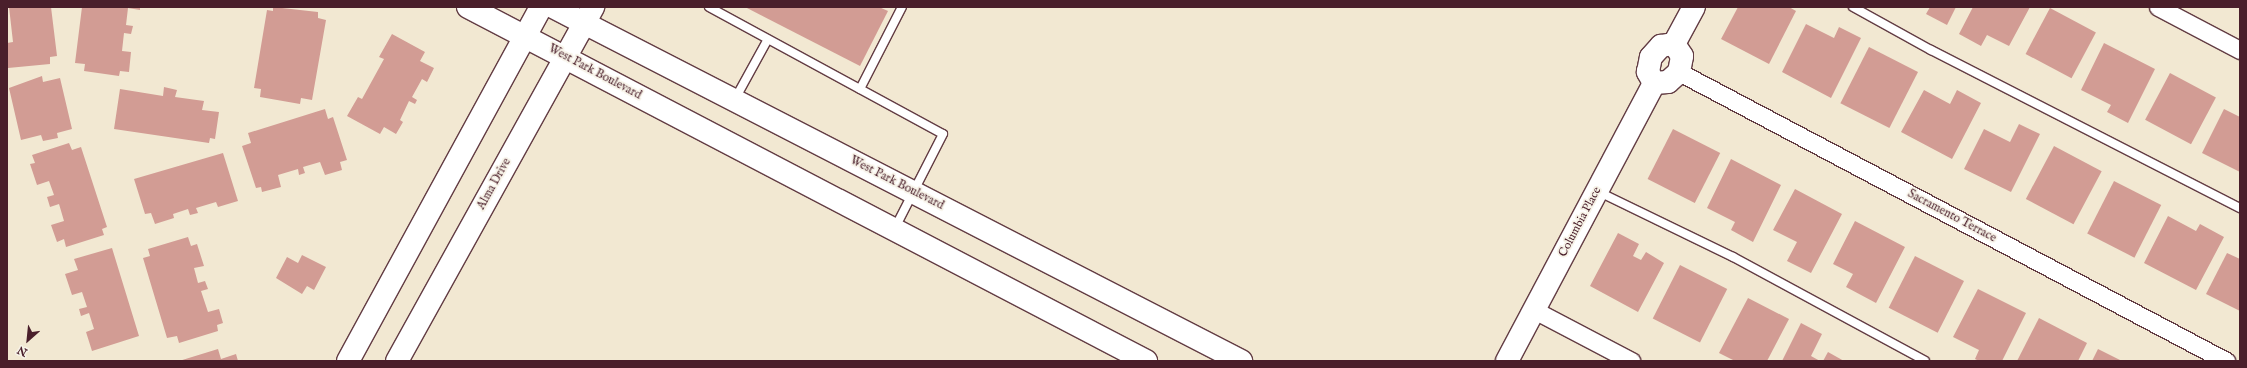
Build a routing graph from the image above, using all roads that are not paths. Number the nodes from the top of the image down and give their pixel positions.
1 (468, 7) edge
2 (541, 7) edge
3 (553, 7) edge
4 (709, 7) edge
5 (902, 7) edge
6 (1694, 7) edge
7 (1853, 7) edge
8 (2158, 7) edge
9 (589, 16) edge
10 (526, 36) junction
11 (768, 39) junction
12 (1674, 44) junction
13 (2240, 50) edge
14 (564, 57) junction
15 (1679, 72) junction
16 (1654, 84) junction
17 (860, 89) junction
18 (734, 100) junction
19 (1597, 191) junction
20 (914, 192) junction
21 (2240, 208) edge
22 (895, 228) junction
23 (1534, 310) junction
24 (348, 361) edge
25 (397, 361) edge
26 (1146, 361) edge
27 (1241, 361) edge
28 (1507, 361) edge
29 (1630, 361) edge
30 (1925, 361) edge
31 (2226, 361) edge

1 - 10 main road, West Park Boulevard
2 - 10 main road
3 - 9 main road, West Park Boulevard
4 - 11 lane
5 - 17 lane
6 - 12 main road
7 - 21 lane
8 - 13 street
9 - 14 main road, Alma Drive
9 - 18 main road, West Park Boulevard
10 - 14 main road, West Park Boulevard
10 - 24 main road
11 - 17 lane
11 - 18 lane
12 - 15 main road
12 - 16 main road
14 - 22 main road, West Park Boulevard
14 - 25 main road, Alma Drive
15 - 16 main road
15 - 31 street, Sacramento Terrace
16 - 19 main road, Columbia Place
17 - 20 lane
18 - 20 main road, West Park Boulevard
19 - 23 main road, Columbia Place
19 - 30 lane
20 - 22 lane
20 - 27 main road, West Park Boulevard
22 - 26 main road, West Park Boulevard
23 - 28 main road, Columbia Place
23 - 29 street

